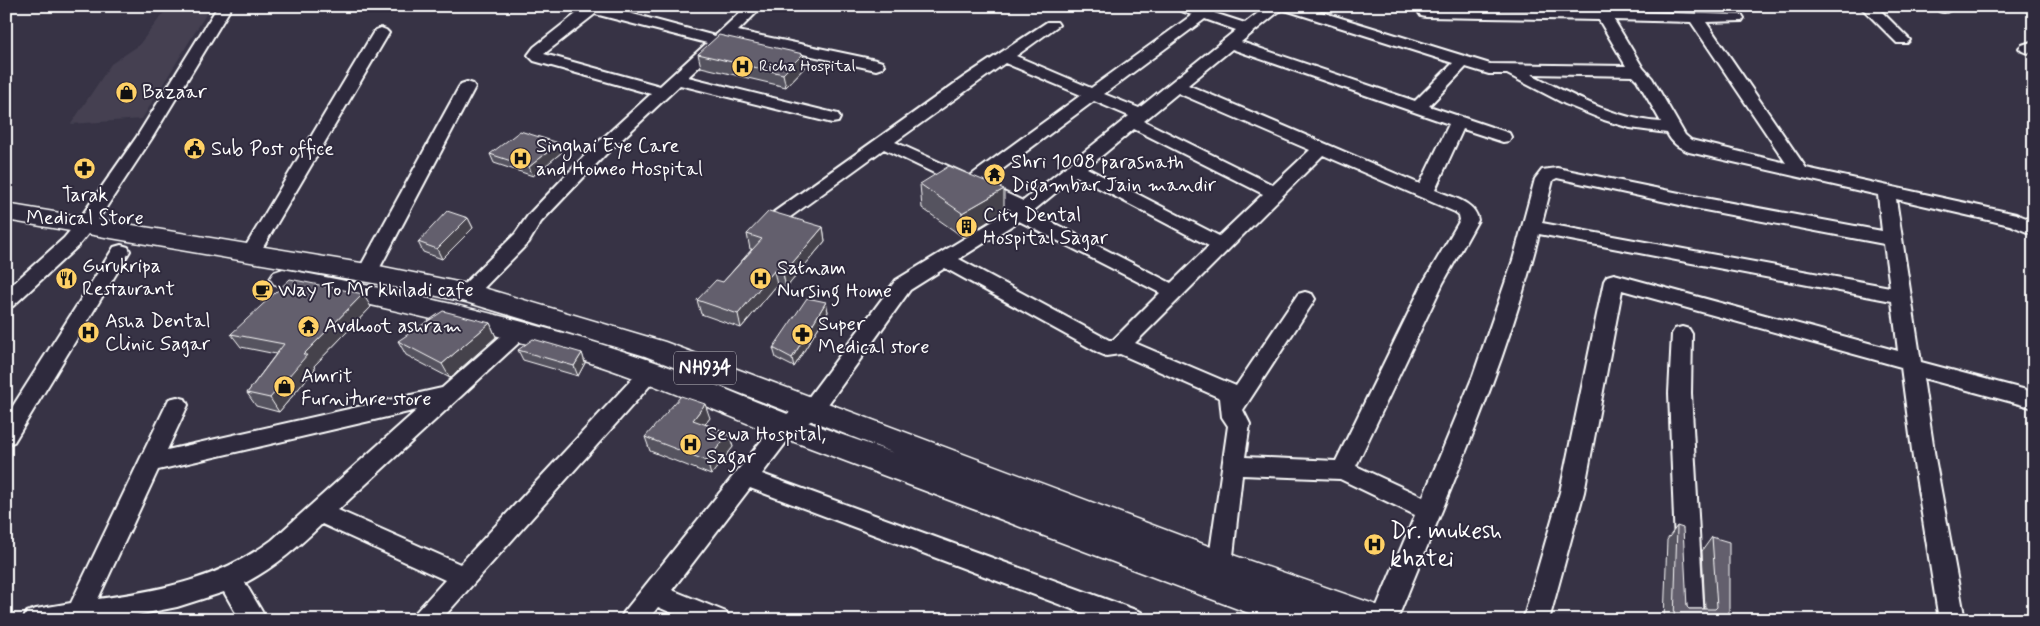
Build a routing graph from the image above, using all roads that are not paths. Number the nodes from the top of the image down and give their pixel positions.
1 (224, 6) edge
2 (756, 6) edge
3 (1182, 6) edge
4 (1277, 6) edge
5 (1286, 6) edge
6 (1867, 6) edge
7 (594, 8) edge
8 (1209, 10) edge
9 (1538, 10) edge
10 (1426, 13) dead end
11 (1603, 15) junction
12 (1695, 17) junction
13 (1737, 18) dead end
14 (1052, 25) dead end
15 (1247, 30) junction
16 (381, 33) dead end
17 (722, 37) junction
18 (1902, 40) dead end
19 (1230, 43) junction
20 (1004, 57) junction
21 (1462, 62) junction
22 (876, 65) dead end
23 (1510, 70) junction
24 (1637, 71) junction
25 (677, 78) junction
26 (1176, 86) junction
27 (467, 87) dead end
28 (663, 92) junction
29 (1094, 95) junction
30 (1418, 108) junction
31 (832, 118) dead end
32 (1137, 118) junction
33 (1458, 122) junction
34 (1672, 128) junction
35 (1503, 137) dead end
36 (882, 142) junction
37 (1321, 148) junction
38 (1074, 168) junction
39 (1800, 171) junction
40 (972, 183) junction
41 (1886, 190) junction
42 (1424, 192) junction
43 (1275, 193) junction
44 (1022, 211) junction
45 (6, 212) edge
46 (780, 216) edge
47 (1532, 227) junction
48 (2034, 229) edge
49 (6, 231) edge
50 (78, 234) junction
51 (1893, 240) junction
52 (1221, 245) junction
53 (121, 251) junction
54 (250, 254) junction
55 (944, 260) junction
56 (367, 273) junction
57 (1173, 292) junction
58 (467, 293) junction
59 (1901, 296) junction
60 (1306, 300) dead end
61 (6, 301) edge
62 (518, 332) junction
63 (1682, 334) dead end
64 (1120, 345) junction
65 (1910, 364) junction
66 (651, 372) junction
67 (449, 394) junction
68 (2034, 400) edge
69 (178, 405) dead end
70 (813, 408) junction
71 (1232, 409) junction
72 (786, 426) junction
73 (6, 436) edge
74 (150, 463) junction
75 (1232, 466) junction
76 (1343, 470) junction
77 (745, 477) junction
78 (1429, 511) junction
79 (320, 512) junction
80 (1220, 565) junction
81 (464, 577) junction
82 (229, 578) junction
83 (654, 594) junction
84 (79, 613) junction
85 (36, 620) edge
86 (254, 620) edge
87 (425, 620) edge
88 (633, 620) edge
89 (717, 620) edge
90 (1132, 620) edge
91 (1309, 620) edge
92 (1376, 620) edge
93 (1384, 620) edge
94 (1536, 620) edge
95 (1690, 620) edge
96 (1952, 620) edge

1 - 50 street
2 - 17 street
3 - 8 street
4 - 15 street
5 - 21 street
6 - 18 street
7 - 17 street
7 - 28 street
8 - 15 street
8 - 29 street
9 - 10 street
9 - 11 street
11 - 12 street
11 - 24 street
12 - 13 street
12 - 39 street
14 - 20 street
15 - 19 street
16 - 54 street
17 - 22 street
17 - 25 street
19 - 26 street
19 - 30 street
20 - 29 street
20 - 36 street
21 - 23 street
21 - 30 street
23 - 24 street
23 - 34 street
24 - 34 street
25 - 28 street
25 - 31 street
26 - 32 street
26 - 37 street
27 - 56 street
28 - 58 street
29 - 32 street
29 - 40 street
30 - 33 street
32 - 38 street
32 - 43 street
33 - 35 street
33 - 42 street
34 - 39 street
36 - 40 street
36 - 46 street
37 - 42 street
37 - 43 street
38 - 44 street
38 - 52 street
39 - 41 street
40 - 44 street
41 - 48 street
41 - 51 street
42 - 76 street
43 - 52 street
44 - 55 street
44 - 57 street
45 - 50 highway, NH934
47 - 51 street
47 - 59 street
47 - 78 street
49 - 50 highway, NH934
50 - 53 highway, NH934
50 - 54 highway, NH934
50 - 61 street
51 - 59 street
52 - 57 street
53 - 62 highway, NH934
53 - 73 street
54 - 56 highway, NH934
55 - 64 street
55 - 70 street
56 - 58 highway, NH934
57 - 64 street
58 - 70 highway, NH934
59 - 65 street
60 - 71 street
62 - 66 highway, NH934
62 - 67 street
63 - 95 street
64 - 71 street
65 - 68 street
65 - 94 street
65 - 96 street
66 - 72 highway, NH934
66 - 81 street
67 - 74 street
67 - 79 street
69 - 74 street
70 - 72 street
70 - 80 highway, NH934
71 - 75 street
72 - 77 street
72 - 91 highway, NH934
74 - 84 street
75 - 76 street
75 - 80 street
76 - 78 street
77 - 83 street
77 - 90 street
78 - 93 street
79 - 81 street
79 - 82 street
80 - 92 highway, NH934
81 - 87 street
82 - 84 street
82 - 86 street
83 - 88 street
83 - 89 street
84 - 85 street

